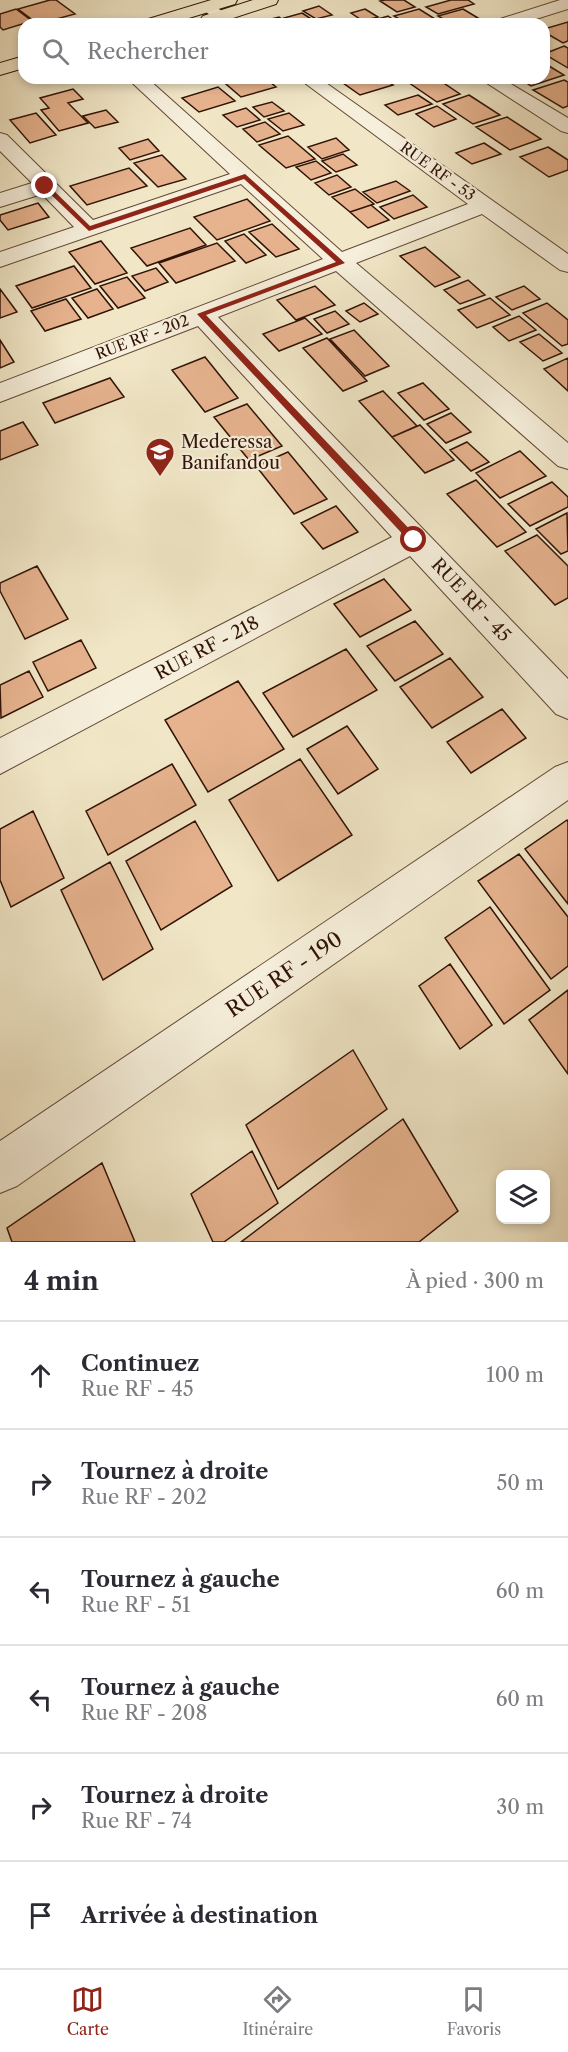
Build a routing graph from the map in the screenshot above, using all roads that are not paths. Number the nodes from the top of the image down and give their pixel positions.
1 (229, 0) edge
2 (270, 0) edge
3 (568, 3) edge
4 (221, 16) edge
5 (204, 18) edge
6 (522, 18) edge
7 (18, 64) edge
8 (0, 69) edge
9 (18, 79) edge
10 (0, 84) edge
11 (143, 84) edge
12 (321, 84) edge
13 (498, 84) edge
14 (568, 127) edge
15 (0, 139) edge
16 (245, 176) junction
17 (45, 186) junction
18 (0, 200) edge
19 (485, 205) junction
20 (89, 229) junction
21 (0, 260) edge
22 (341, 263) junction
23 (568, 265) edge
24 (201, 314) junction
25 (0, 393) edge
26 (568, 459) edge
27 (414, 540) junction
28 (568, 703) edge
29 (0, 757) edge
30 (568, 779) edge
31 (0, 1169) edge

1 - 4 main road
2 - 4 main road
3 - 6 street
4 - 5 main road
7 - 8 main road
9 - 10 main road
11 - 16 street
12 - 19 street, RUE RF - 53
13 - 14 street
15 - 17 street
16 - 20 street
16 - 22 street
17 - 18 street
17 - 20 street
19 - 22 street, RUE RF - 202
19 - 23 street, RUE RF - 53
20 - 21 street
22 - 24 street, RUE RF - 202
22 - 26 street
24 - 25 street, RUE RF - 202
24 - 27 street, RUE RF - 45
27 - 28 street, RUE RF - 45
27 - 29 street, RUE RF - 218
30 - 31 street, RUE RF - 190

